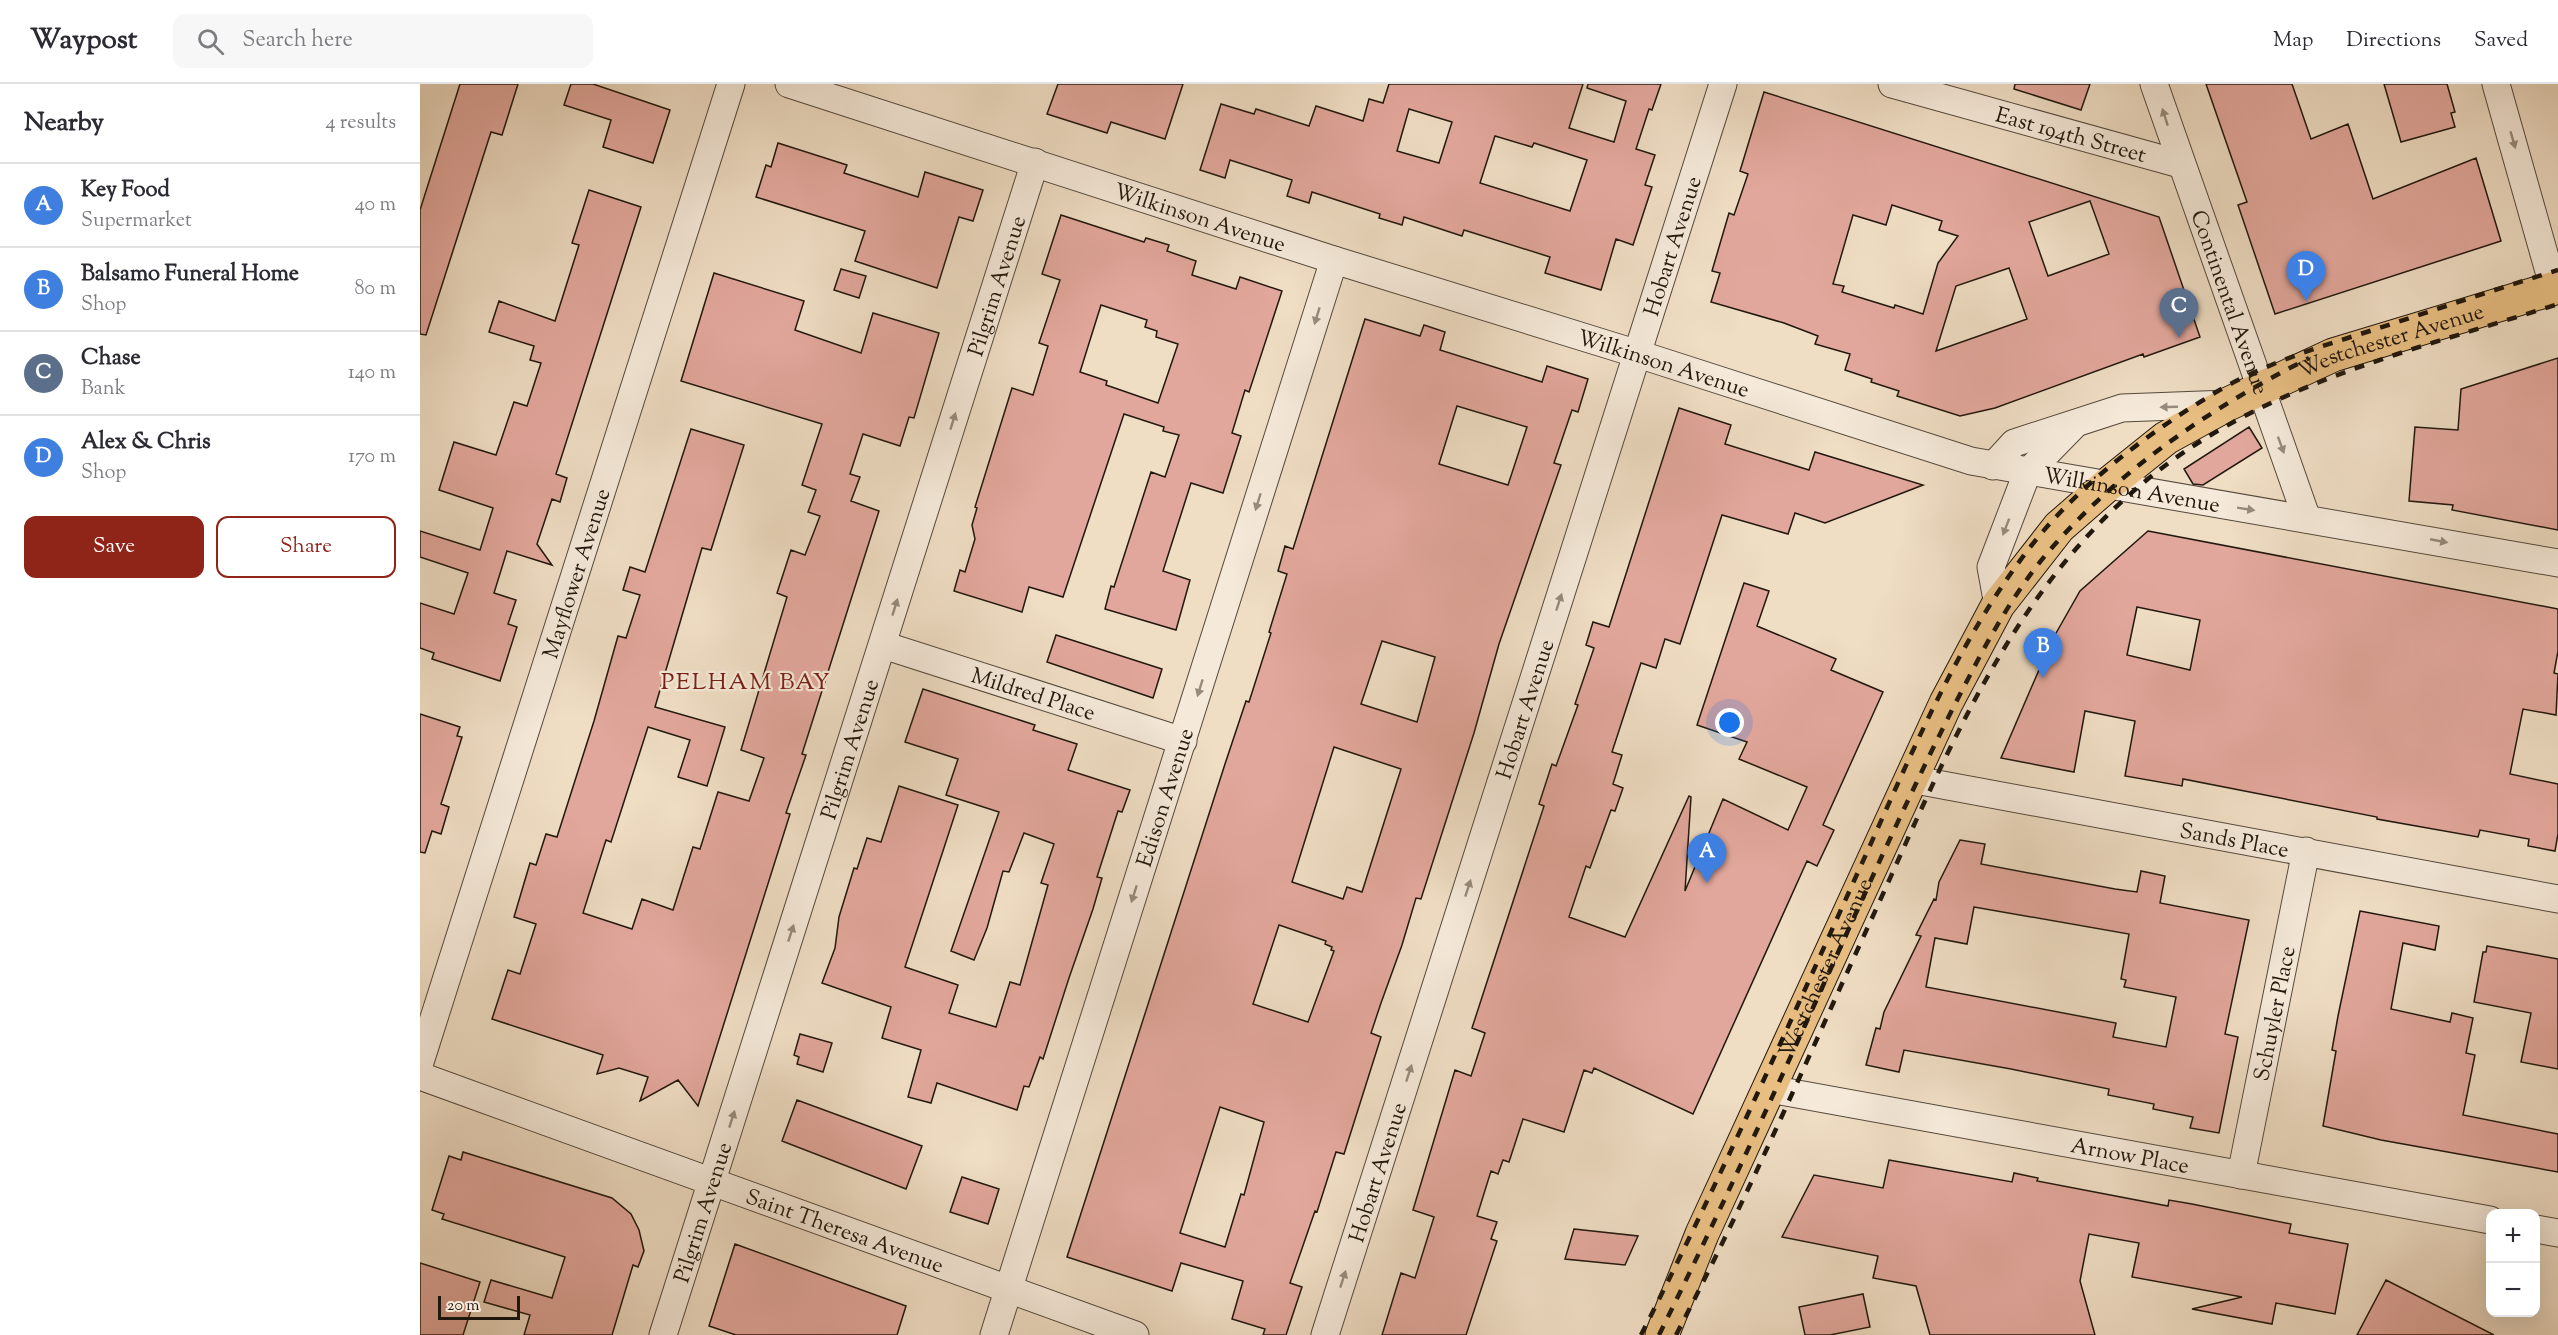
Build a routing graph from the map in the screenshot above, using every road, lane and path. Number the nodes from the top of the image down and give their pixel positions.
1 (731, 84) edge
2 (789, 84) edge
3 (1723, 84) edge
4 (1892, 84) edge
5 (2154, 84) edge
6 (2496, 84) edge
7 (1035, 162) junction
8 (2180, 164) junction
9 (1334, 260) junction
10 (2556, 288) edge
11 (1638, 354) junction
12 (2262, 389) junction
13 (2228, 404) junction
14 (2076, 423) junction
15 (1993, 466) junction
16 (2027, 473) junction
17 (2106, 486) junction
18 (2307, 519) junction
19 (2558, 563) edge
20 (1998, 605) junction
21 (883, 645) junction
22 (1183, 741) junction
23 (1910, 779) junction
24 (2306, 851) junction
25 (2558, 899) edge
26 (420, 1062) edge
27 (420, 1076) edge
28 (1770, 1089) junction
29 (2241, 1175) junction
30 (712, 1181) junction
31 (2486, 1219) edge
32 (2540, 1230) edge
33 (2558, 1233) edge
34 (1008, 1290) junction
35 (663, 1335) edge
36 (994, 1335) edge
37 (1135, 1335) edge
38 (1325, 1335) edge
39 (1662, 1335) edge

1 - 26 street, Mayflower Avenue
2 - 7 street, Wilkinson Avenue
3 - 11 street, Hobart Avenue
4 - 8 street, East 194th Street
8 -> 5 street, Continental Avenue
6 -> 10 street
7 - 9 street, Wilkinson Avenue
21 -> 7 street, Pilgrim Avenue
8 - 12 street, Continental Avenue
9 - 11 street, Wilkinson Avenue
9 -> 22 street, Edison Avenue
10 - 12 main road, Westchester Avenue
11 - 15 street, Wilkinson Avenue
38 -> 11 street, Hobart Avenue
12 - 13 main road, Westchester Avenue
12 -> 18 street, Continental Avenue
13 -> 14 street, Westchester Avenue
13 - 17 main road, Westchester Avenue
14 - 15 street, Westchester Avenue
14 - 16 street, Westchester Avenue
15 - 16 street, Wilkinson Avenue
16 - 17 street, Wilkinson Avenue
16 -> 20 street, Westchester Avenue
17 -> 18 street, Wilkinson Avenue
17 - 20 main road, Westchester Avenue
18 -> 19 street, Wilkinson Avenue
20 - 23 main road, Westchester Avenue
21 - 22 street, Mildred Place
30 -> 21 street, Pilgrim Avenue
22 -> 34 street, Edison Avenue
23 - 24 street, Sands Place
23 - 28 main road, Westchester Avenue
24 - 25 street, Sands Place
24 - 29 street, Schuyler Place
27 - 30 street, Saint Theresa Avenue
28 - 29 street, Arnow Place
28 - 39 main road, Westchester Avenue
29 - 31 street, Arnow Place
30 - 34 street, Saint Theresa Avenue
30 - 35 street, Pilgrim Avenue
32 - 33 street
34 - 36 street, Edison Avenue
34 - 37 street, Saint Theresa Avenue

